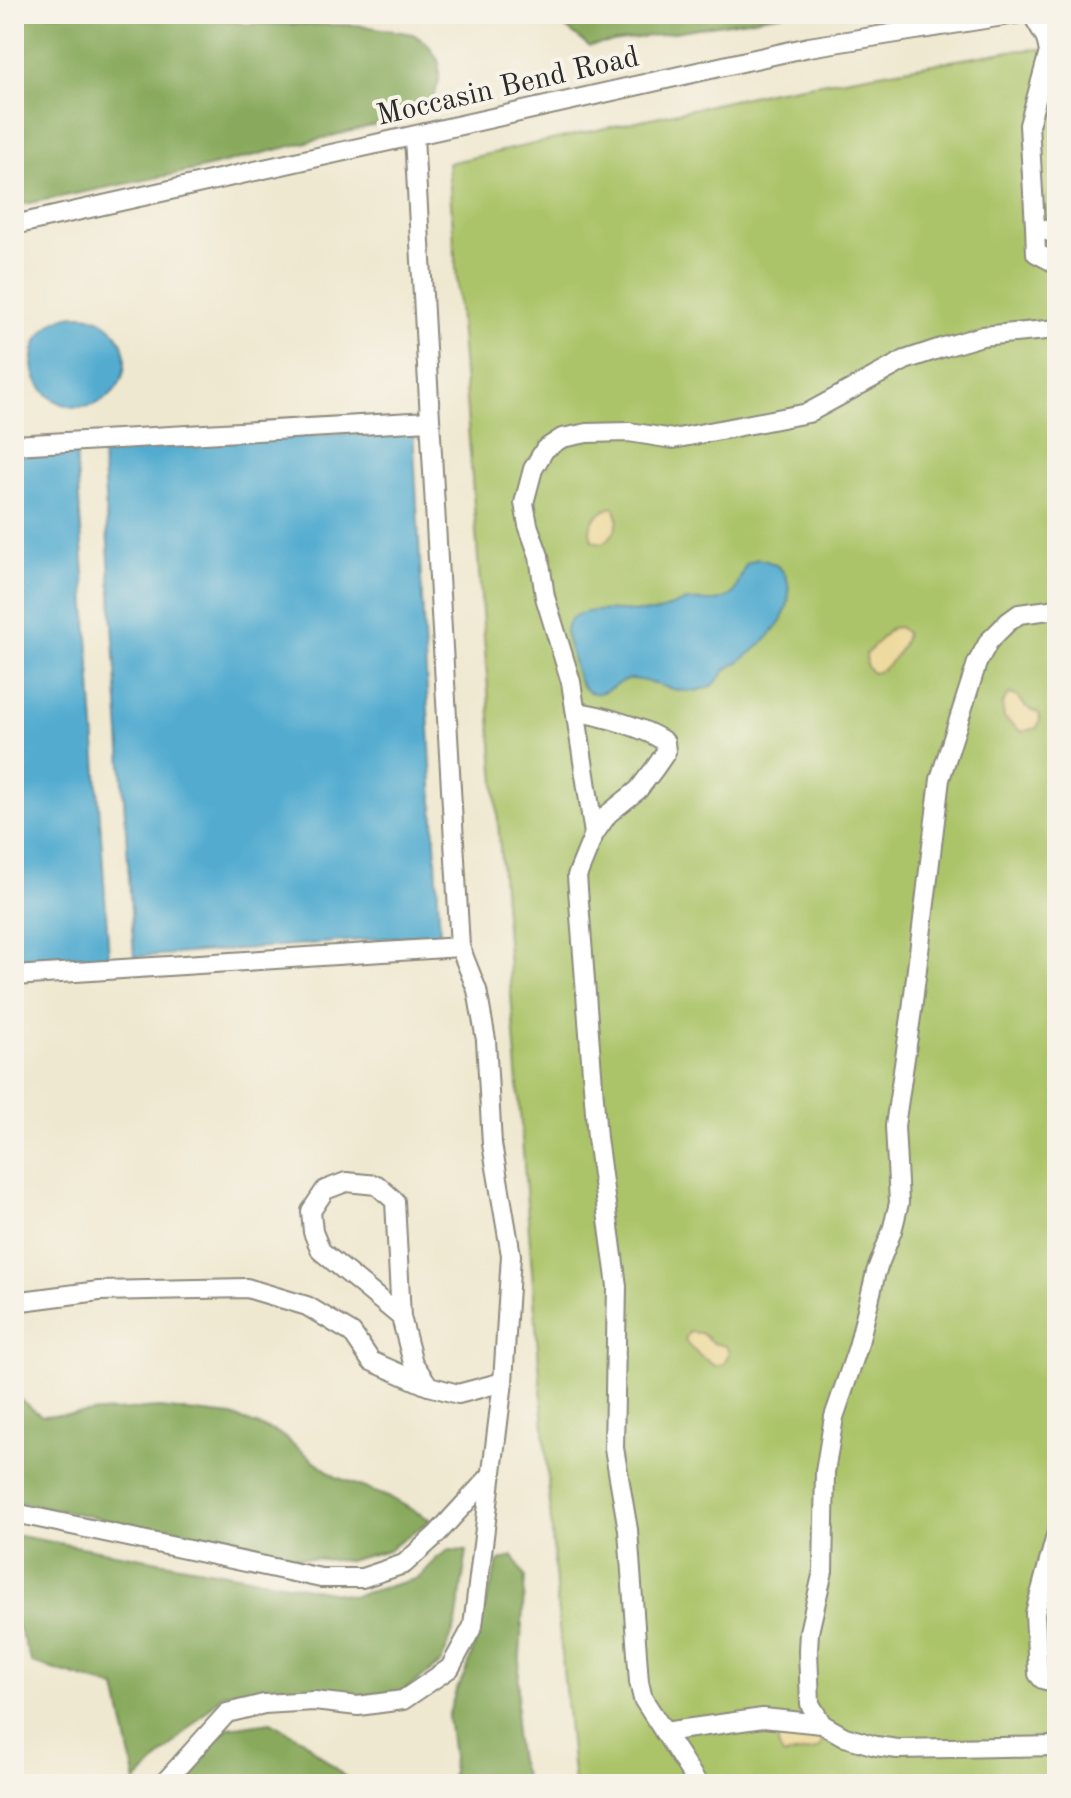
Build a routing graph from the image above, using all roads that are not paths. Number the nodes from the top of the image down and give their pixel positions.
1 (1016, 14) edge
2 (1032, 14) edge
3 (1057, 81) edge
4 (1036, 92) junction
5 (414, 137) junction
6 (14, 225) edge
7 (1035, 226) junction
8 (1057, 235) edge
9 (1057, 264) edge
10 (1057, 329) edge
11 (429, 421) junction
12 (14, 445) edge
13 (1057, 609) edge
14 (576, 712) junction
15 (594, 834) junction
16 (460, 947) junction
17 (14, 976) edge
18 (14, 1302) edge
19 (401, 1317) junction
20 (503, 1382) junction
21 (429, 1386) junction
22 (492, 1474) junction
23 (15, 1513) edge
24 (1057, 1532) edge
25 (1057, 1678) edge
26 (822, 1724) junction
27 (664, 1732) junction
28 (1057, 1746) edge
29 (163, 1784) edge
30 (698, 1784) edge

1 - 5 street, Moccasin Bend Road
2 - 4 street
3 - 4 street
4 - 7 street
5 - 6 street, Moccasin Bend Road
5 - 11 street
7 - 8 street
7 - 9 street
10 - 14 street
11 - 12 street
11 - 16 street
13 - 26 street
14 - 15 street
14 - 15 street
15 - 27 street
16 - 17 street
16 - 20 street
18 - 21 street
19 - 19 street
19 - 21 street
20 - 21 street
20 - 22 street
22 - 23 street
22 - 29 street
24 - 25 street
26 - 27 street
26 - 28 street
27 - 30 street

